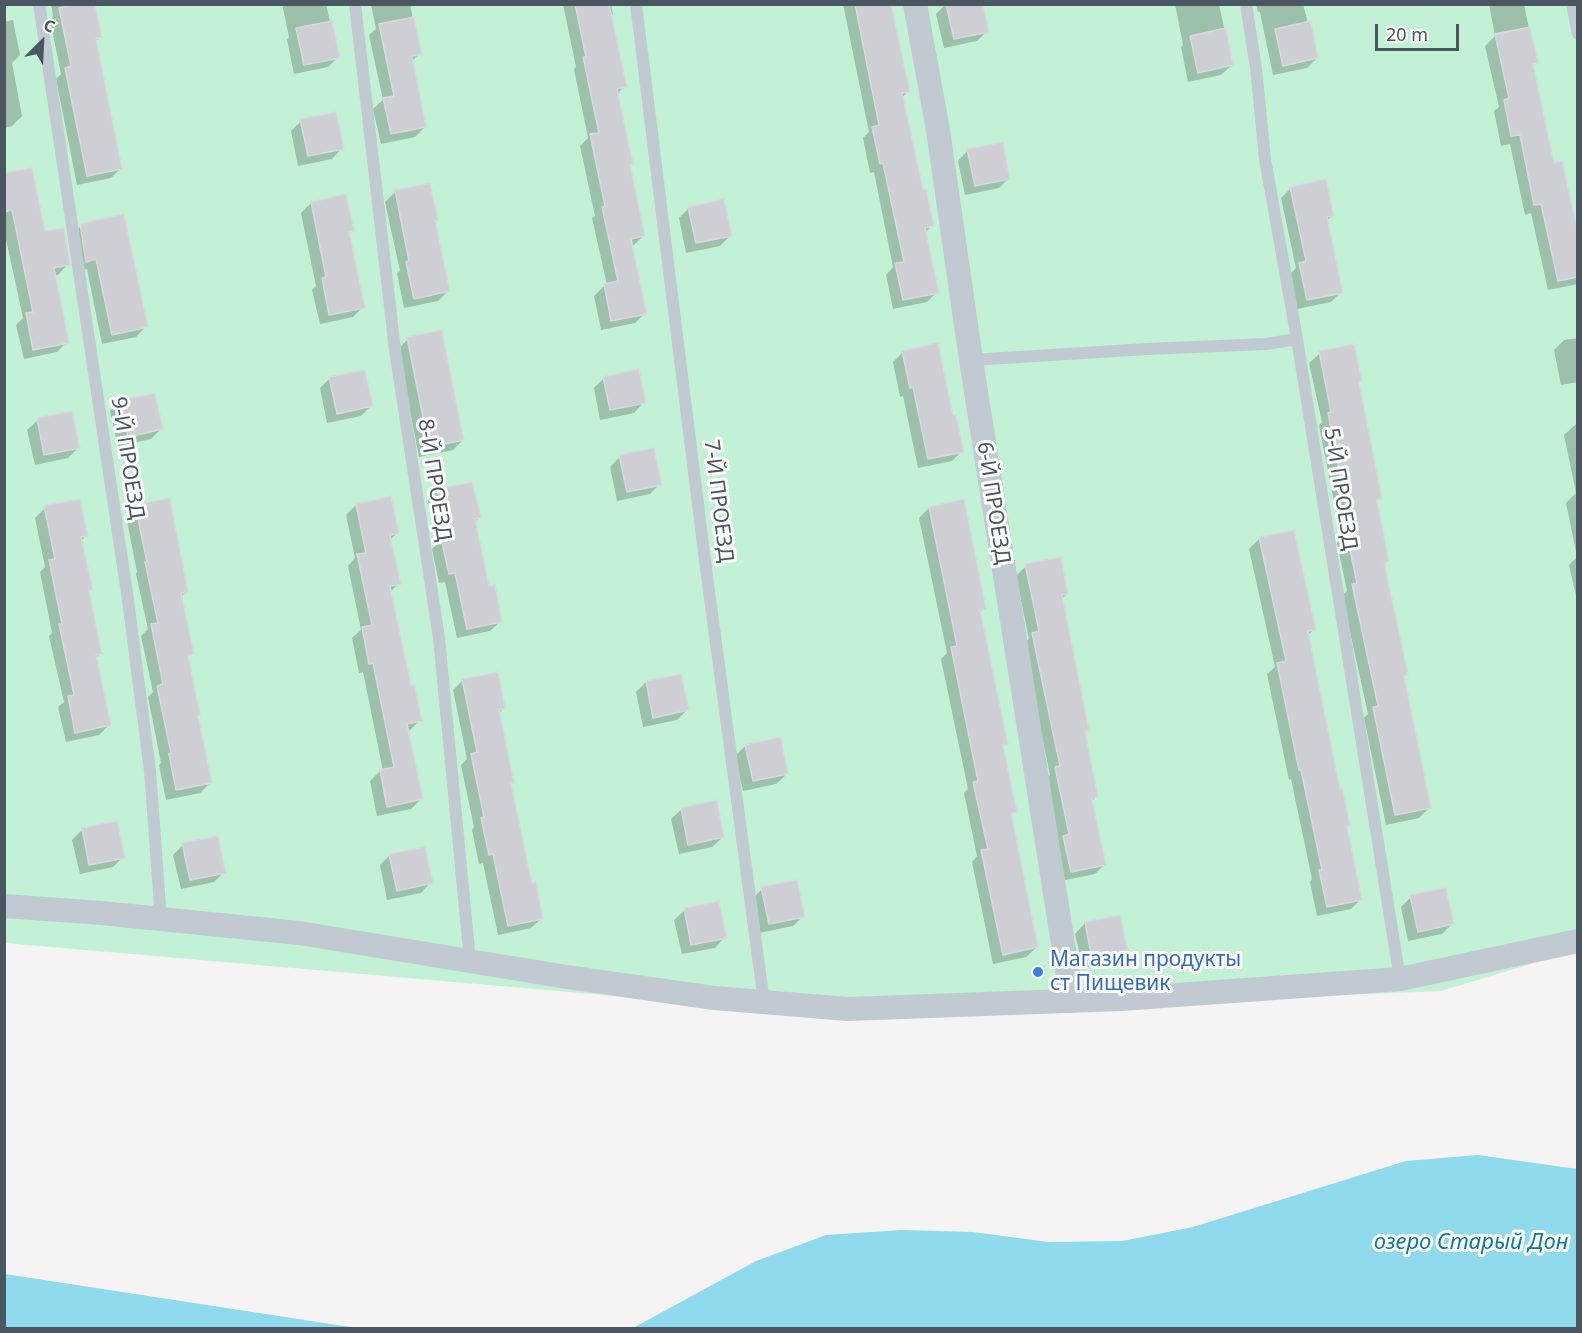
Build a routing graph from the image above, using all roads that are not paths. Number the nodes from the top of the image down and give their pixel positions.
1 (39, 4) edge
2 (355, 4) edge
3 (636, 4) edge
4 (915, 4) edge
5 (1246, 4) edge
6 (1572, 4) edge
7 (1578, 34) edge
8 (1296, 339) junction
9 (971, 360) junction
10 (4, 906) edge
11 (160, 919) junction
12 (1578, 941) edge
13 (470, 961) junction
14 (1400, 979) junction
15 (1072, 1001) junction
16 (764, 1002) junction

1 - 11 lane, 9-Й ПРОЕЗД
2 - 13 lane, 8-Й ПРОЕЗД
3 - 16 lane, 7-Й ПРОЕЗД
4 - 9 street, 6-Й ПРОЕЗД
5 - 8 lane, 5-Й ПРОЕЗД
6 - 7 lane
8 - 9 lane
8 - 14 lane, 5-Й ПРОЕЗД
9 - 15 street, 6-Й ПРОЕЗД
10 - 11 street
11 - 13 street
12 - 14 street
13 - 16 street
14 - 15 street
15 - 16 street

